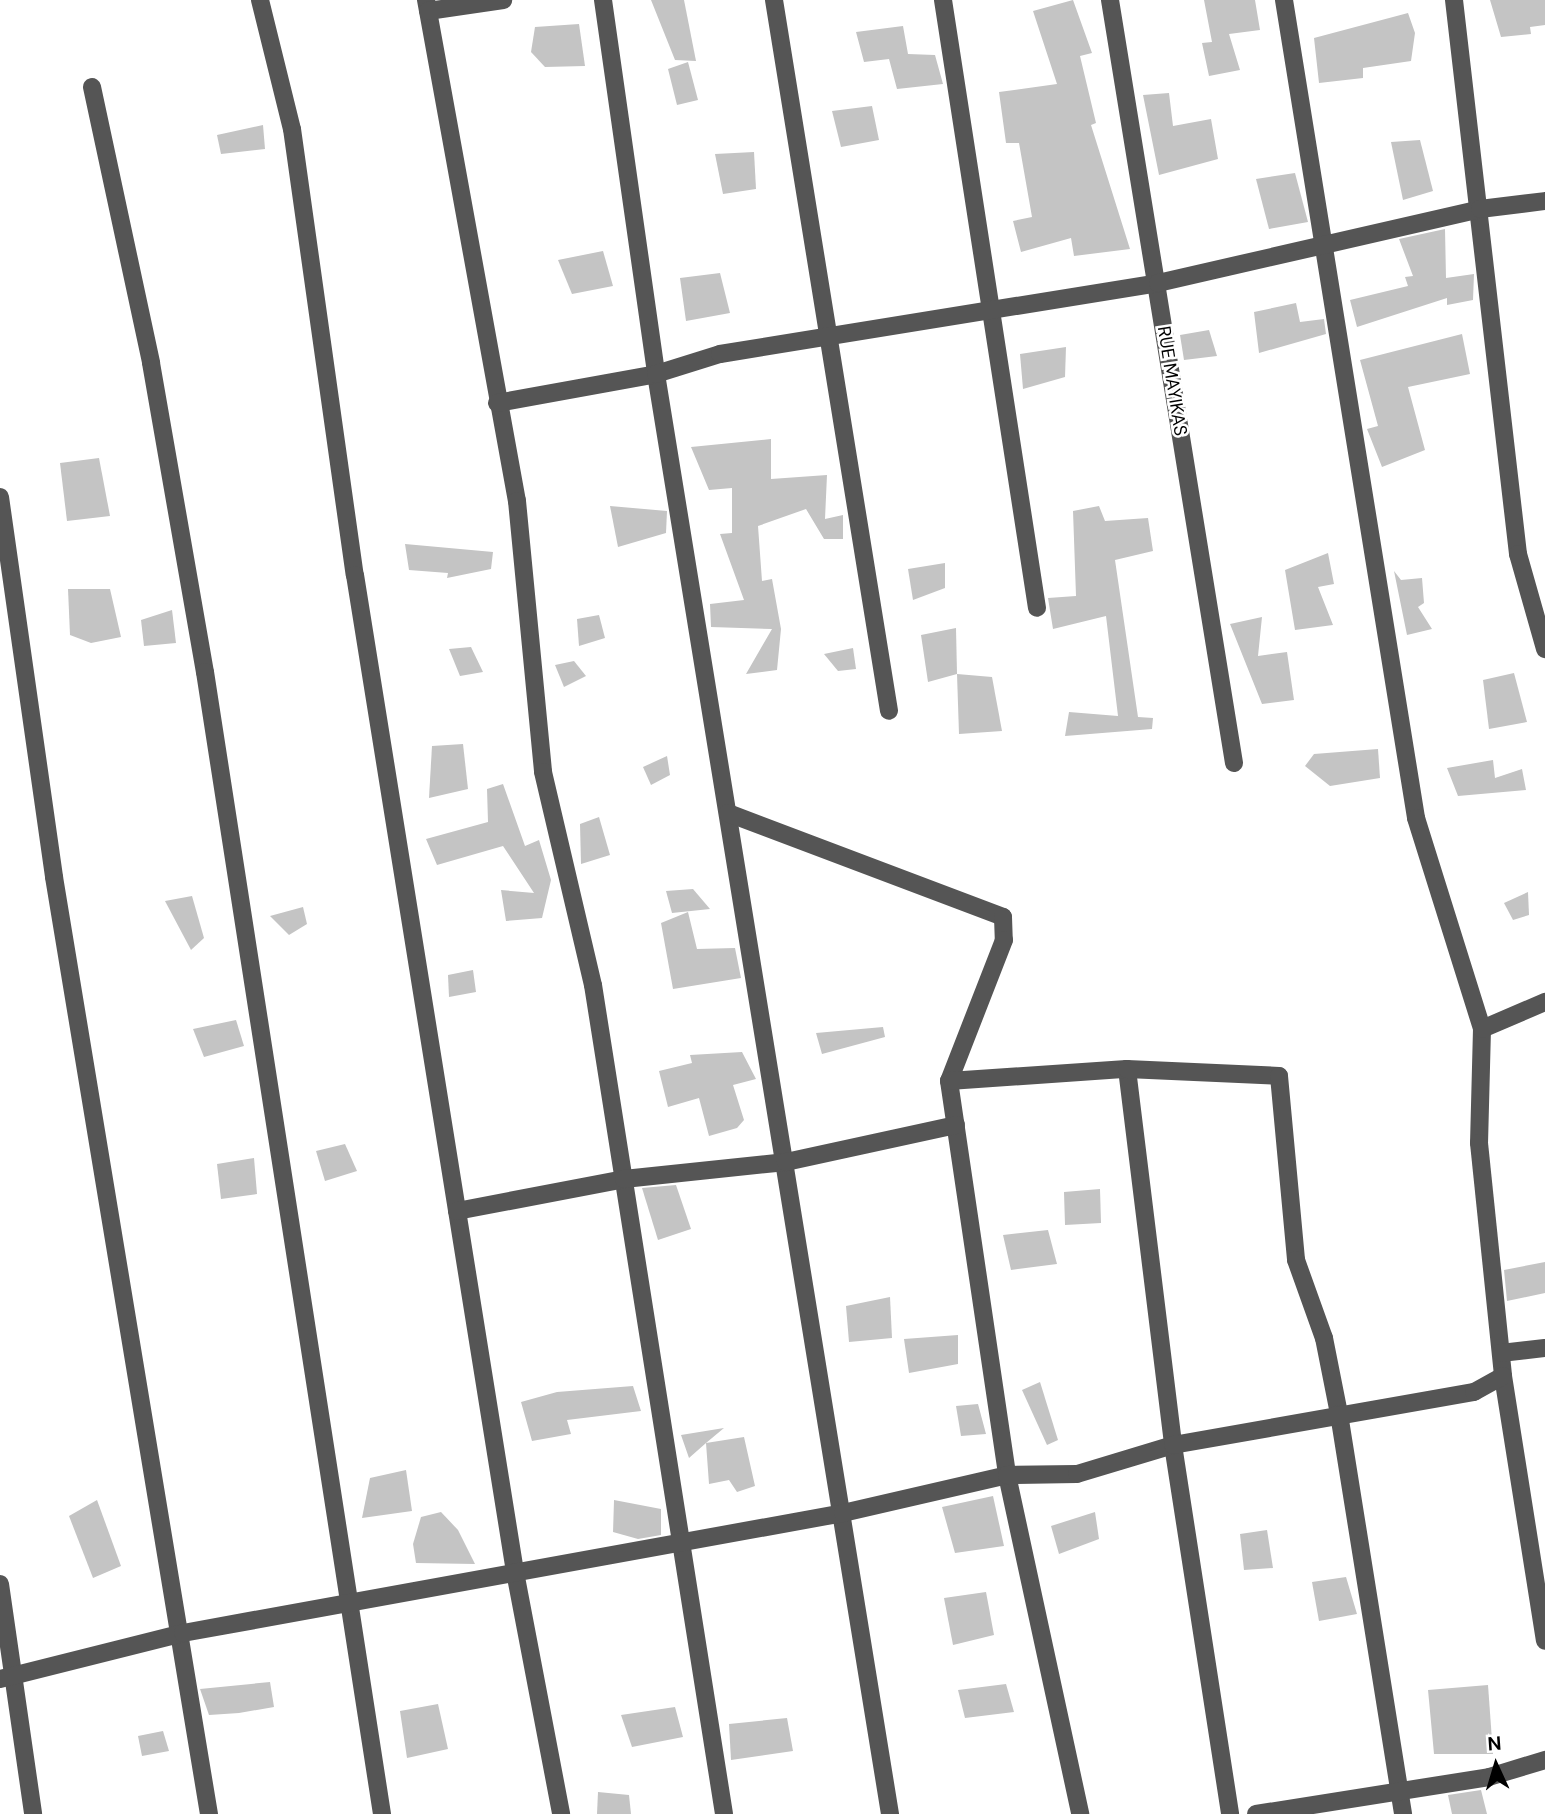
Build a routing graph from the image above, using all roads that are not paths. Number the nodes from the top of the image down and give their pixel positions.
1 (260, 0) edge
2 (503, 0) edge
3 (603, 0) edge
4 (774, 0) edge
5 (943, 0) edge
6 (1110, 0) edge
7 (1284, 0) edge
8 (1454, 0) edge
9 (427, 5) edge
10 (92, 87) dead end
11 (1545, 201) edge
12 (1480, 209) junction
13 (1328, 246) junction
14 (1158, 283) junction
15 (991, 315) junction
16 (829, 339) junction
17 (656, 374) junction
18 (498, 403) junction
19 (0, 497) edge
20 (1037, 608) dead end
21 (1545, 649) edge
22 (889, 711) dead end
23 (1234, 763) dead end
24 (728, 814) junction
25 (1545, 1002) edge
26 (1482, 1029) junction
27 (1127, 1069) junction
28 (949, 1081) junction
29 (956, 1125) junction
30 (786, 1162) junction
31 (624, 1179) junction
32 (457, 1211) junction
33 (1545, 1348) edge
34 (1501, 1353) junction
35 (1503, 1376) junction
36 (1339, 1413) junction
37 (1173, 1445) junction
38 (1007, 1475) junction
39 (843, 1513) junction
40 (681, 1541) junction
41 (515, 1572) junction
42 (0, 1584) edge
43 (349, 1602) junction
44 (183, 1633) junction
45 (1545, 1641) edge
46 (8, 1677) edge
47 (1545, 1760) edge
48 (1399, 1787) junction
49 (33, 1814) edge
50 (209, 1814) edge
51 (382, 1814) edge
52 (561, 1814) edge
53 (724, 1814) edge
54 (890, 1814) edge
55 (1080, 1814) edge
56 (1230, 1814) edge
57 (1255, 1814) edge
58 (1403, 1814) edge

1 - 32 street
2 - 9 street
3 - 17 street
4 - 16 street
5 - 15 street
6 - 14 street, RUE MAYIKAS
7 - 13 street
8 - 12 street
9 - 18 street
10 - 43 street
11 - 12 street
12 - 13 street
12 - 21 street
13 - 14 street
13 - 26 street
14 - 15 street
14 - 23 street, RUE MAYIKAS
15 - 16 street
15 - 20 street
16 - 17 street
16 - 22 street
17 - 18 street
17 - 24 street
18 - 31 street
19 - 44 street
24 - 28 street
24 - 30 street
25 - 26 street
26 - 34 street
27 - 28 street
27 - 36 street
27 - 37 street
28 - 29 street
29 - 30 street
29 - 38 street
30 - 31 street
30 - 39 street
31 - 32 street
31 - 40 street
32 - 41 street
33 - 34 street
34 - 35 street
35 - 36 street
35 - 45 street
36 - 37 street
36 - 48 street
37 - 38 street
37 - 56 street
38 - 39 street
38 - 55 street
39 - 40 street
39 - 54 street
40 - 41 street
40 - 53 street
41 - 43 street
41 - 52 street
42 - 46 street
43 - 44 street
43 - 51 street
44 - 46 street
44 - 50 street
46 - 49 street
47 - 48 street
48 - 57 street
48 - 58 street

